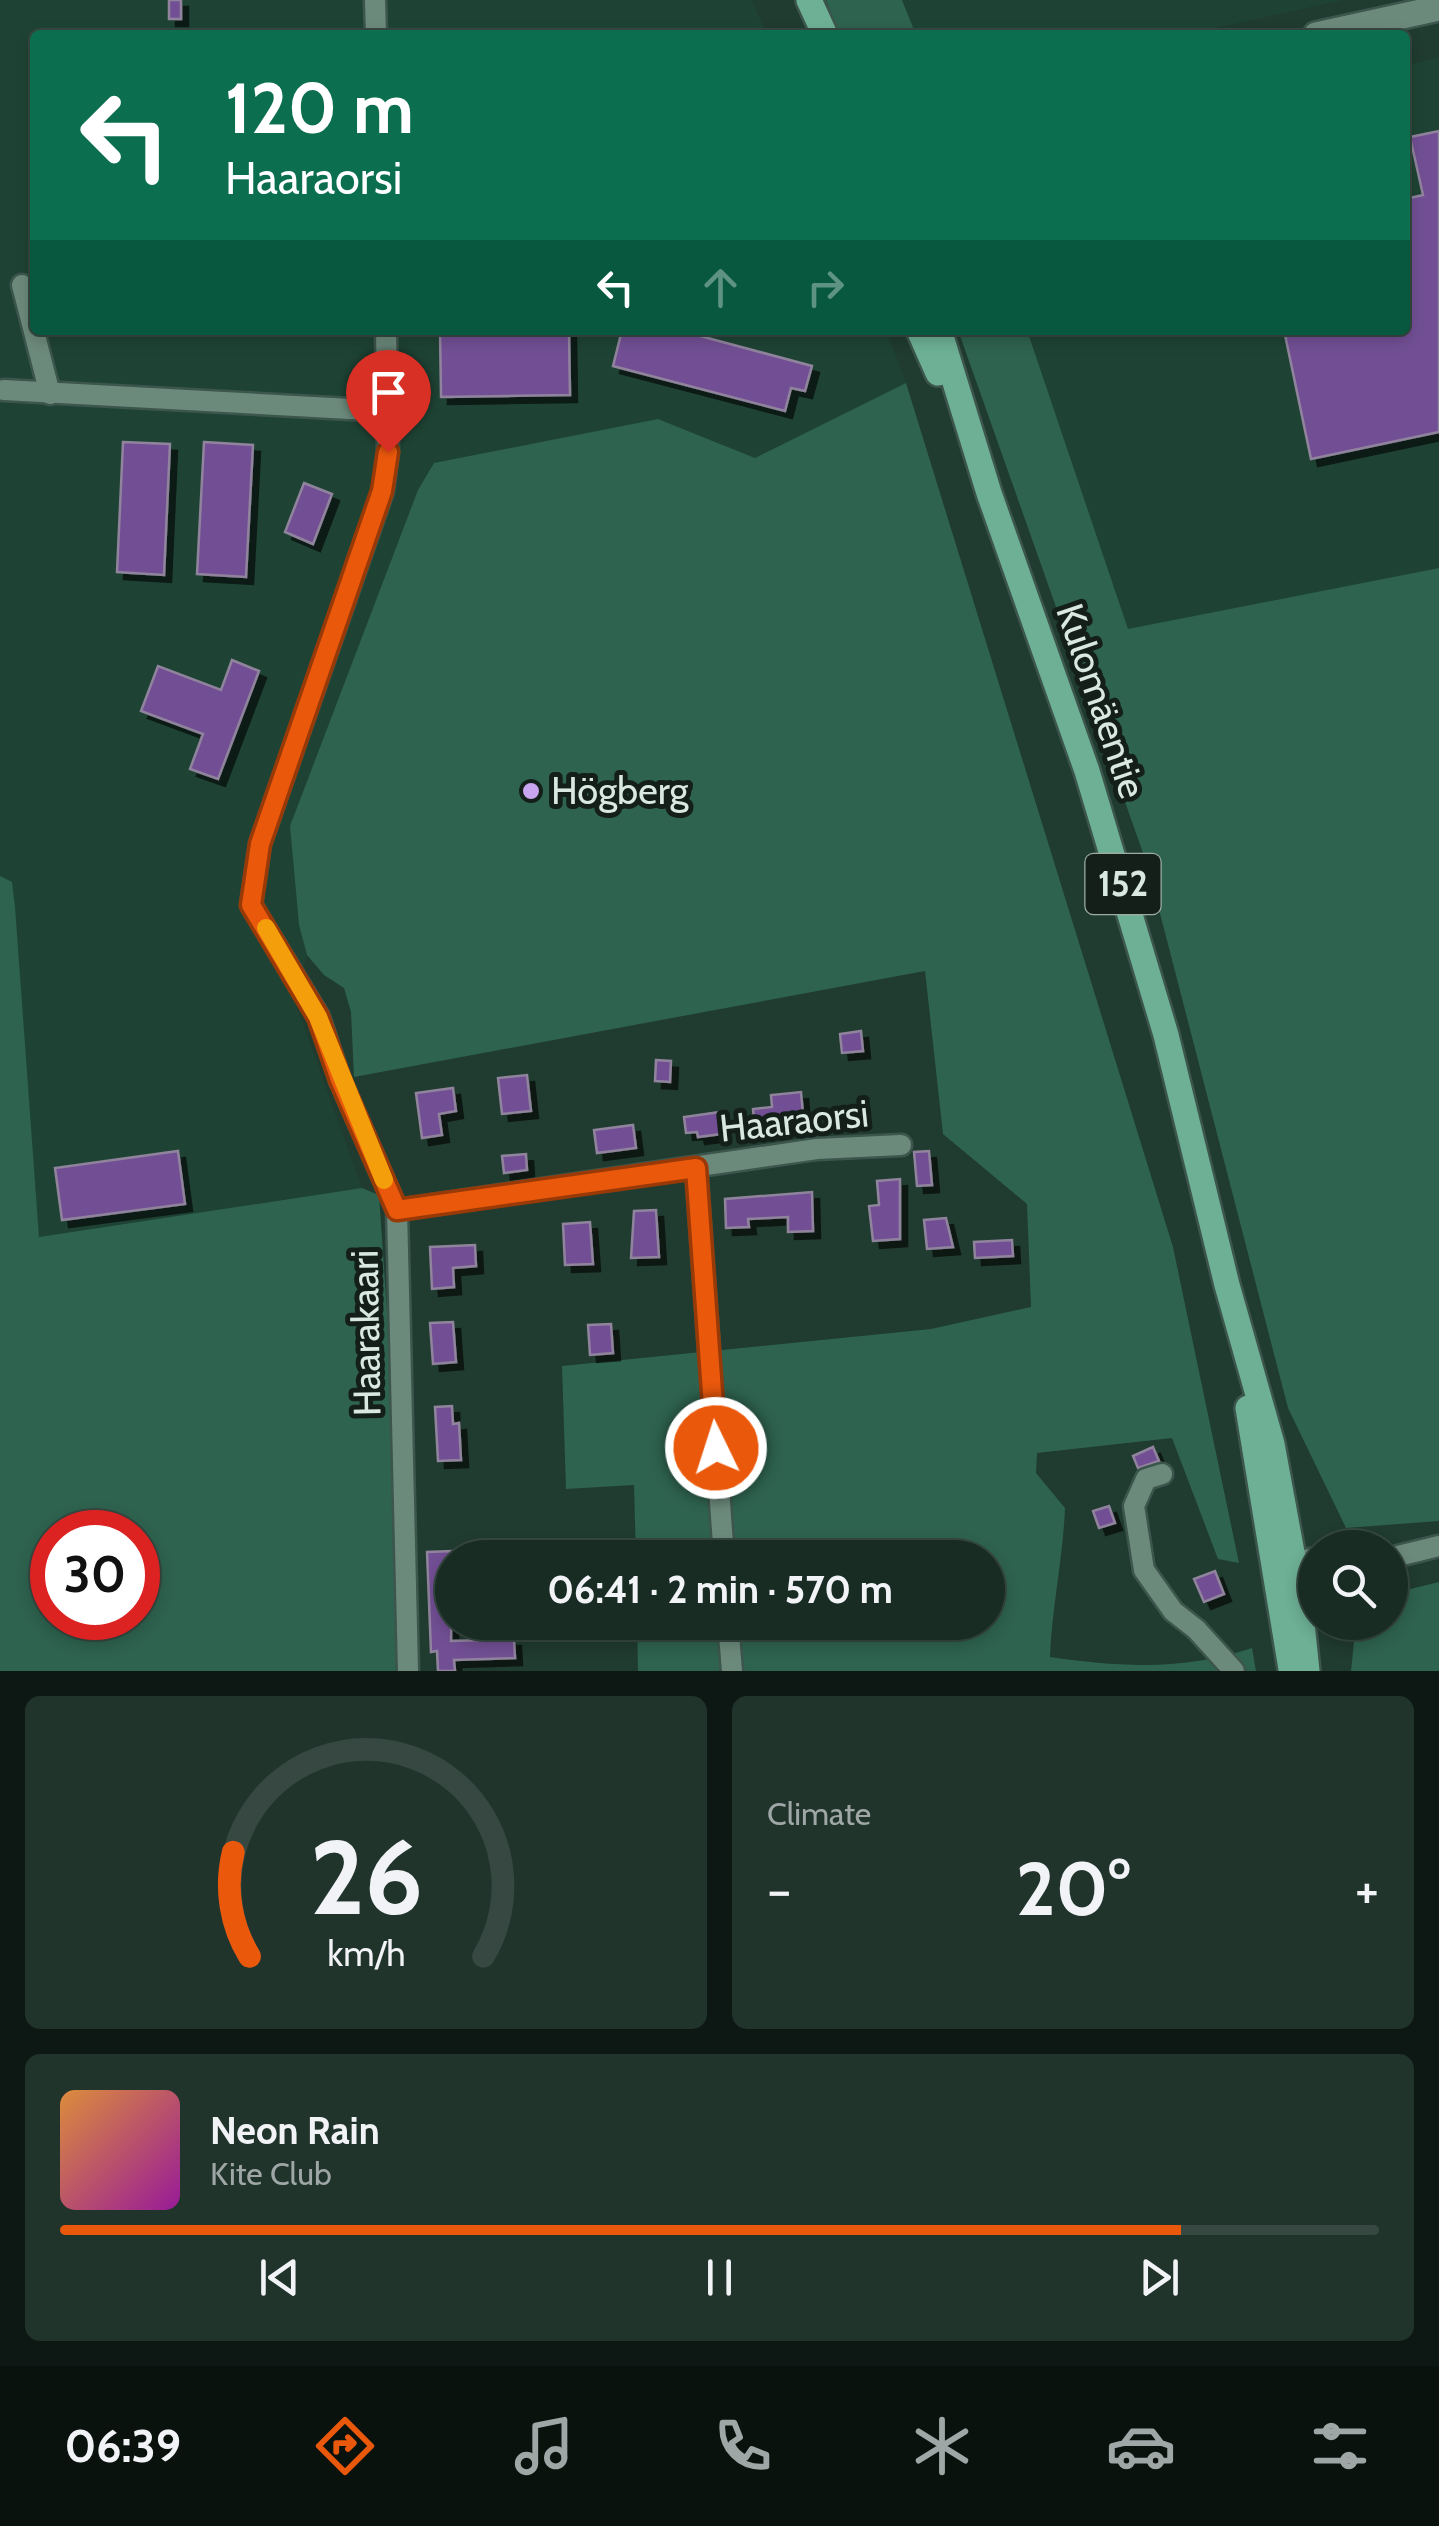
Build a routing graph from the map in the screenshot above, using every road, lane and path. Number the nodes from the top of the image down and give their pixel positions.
1 (375, 0) edge
2 (794, 0) edge
3 (808, 0) edge
4 (1439, 8) edge
5 (376, 30) edge
6 (804, 30) edge
7 (823, 30) edge
8 (1339, 30) edge
9 (22, 286) dead end
10 (30, 317) edge
11 (35, 335) edge
12 (386, 335) edge
13 (921, 335) edge
14 (941, 335) edge
15 (4, 390) dead end
16 (50, 394) junction
17 (387, 411) junction
18 (989, 493) junction
19 (902, 1145) dead end
20 (696, 1168) junction
21 (397, 1210) junction
22 (1162, 1474) dead end
23 (723, 1540) edge
24 (1439, 1546) edge
25 (1408, 1552) edge
26 (1298, 1565) edge
27 (1298, 1598) edge
28 (729, 1640) edge
29 (1305, 1640) edge
30 (408, 1671) edge
31 (732, 1671) edge
32 (1234, 1671) edge
33 (1292, 1671) edge
34 (1307, 1671) edge

1 - 5 street
2 - 6 main road
3 - 7 main road
4 - 8 street
9 - 10 street
11 - 16 street
12 - 17 street, Haarakaari
13 - 18 main road, Kulomäentie / 152
14 - 18 main road, Kulomäentie / 152
15 - 16 street
16 - 17 street
17 - 21 street, Haarakaari
18 - 26 main road, Kulomäentie / 152
19 - 20 street, Haaraorsi
20 - 21 street, Haaraorsi
20 - 23 street
21 - 30 street, Haarakaari
22 - 32 street
24 - 25 street
27 - 33 main road, Kulomäentie / 152
28 - 31 street
29 - 34 main road, Kulomäentie / 152

